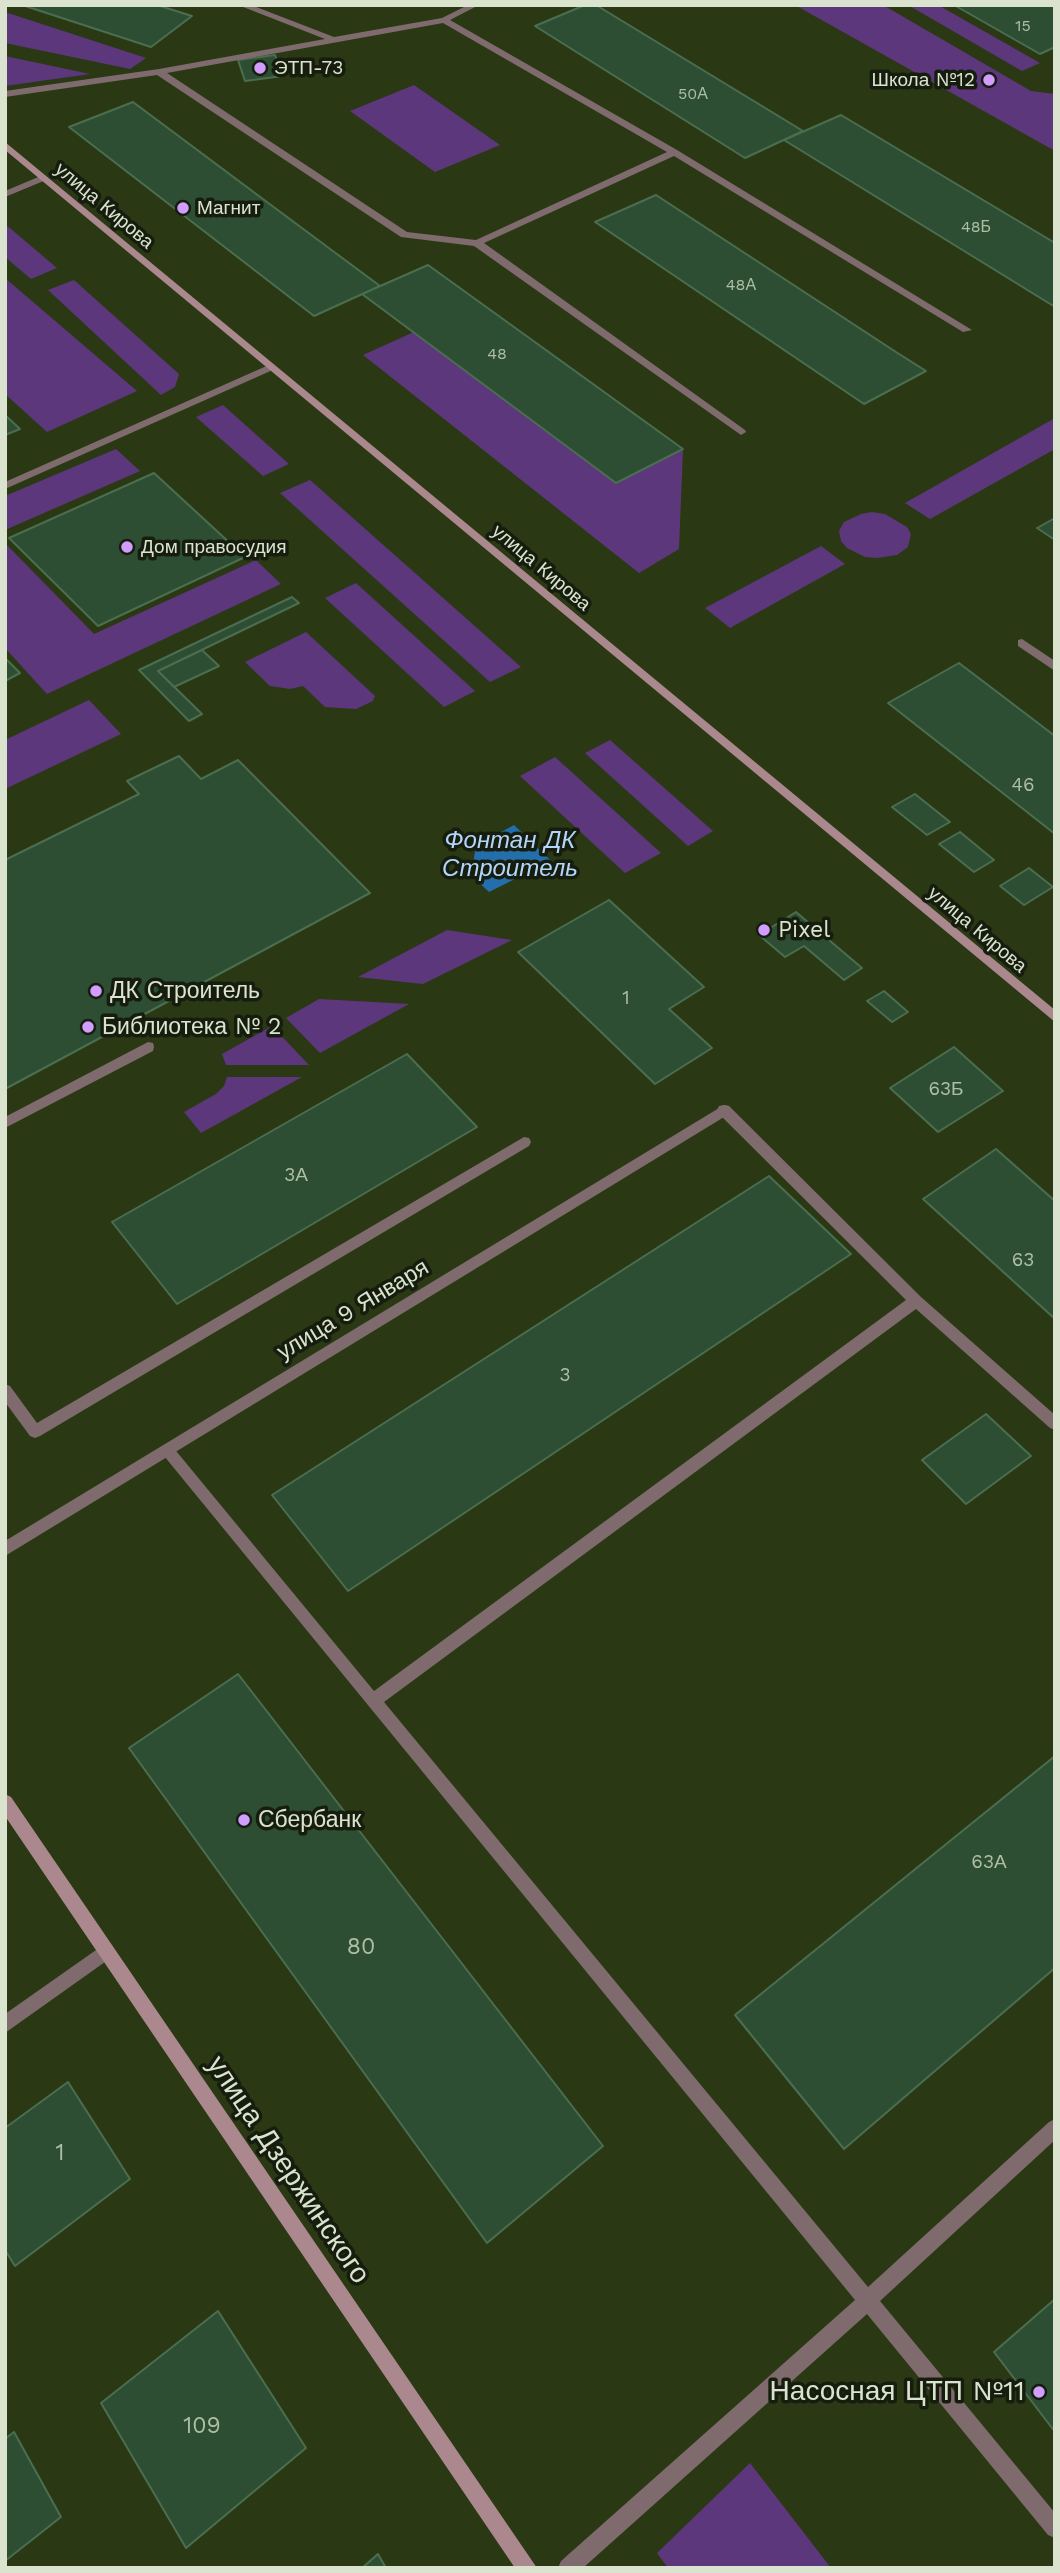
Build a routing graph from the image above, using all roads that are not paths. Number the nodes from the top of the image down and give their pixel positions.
1 (242, 5) edge
2 (475, 5) edge
3 (444, 20) junction
4 (331, 39) junction
5 (159, 72) junction
6 (5, 94) edge
7 (5, 145) edge
8 (674, 152) junction
9 (43, 178) junction
10 (5, 194) edge
11 (477, 243) junction
12 (967, 330) dead end
13 (271, 367) junction
14 (741, 432) dead end
15 (5, 486) edge
16 (1022, 643) dead end
17 (1055, 667) edge
18 (1055, 1017) edge
19 (148, 1047) dead end
20 (5, 1123) edge
21 (524, 1142) dead end
22 (916, 1301) junction
23 (5, 1390) edge
24 (1055, 1424) edge
25 (167, 1451) junction
26 (5, 1549) edge
27 (373, 1701) junction
28 (5, 1802) edge
29 (106, 1951) junction
30 (5, 2025) edge
31 (1055, 2128) edge
32 (867, 2301) junction
33 (1055, 2528) edge
34 (527, 2568) edge
35 (568, 2568) edge

1 - 4 street
2 - 3 street
3 - 4 street
3 - 8 street
4 - 5 street
5 - 6 street
5 - 11 street
7 - 9 main road, улица Кирова
8 - 11 street
8 - 12 street
9 - 10 street
9 - 13 main road, улица Кирова
11 - 14 street
13 - 15 street
13 - 18 main road, улица Кирова
16 - 17 street
19 - 20 street
21 - 23 street
22 - 24 street
22 - 25 street, улица 9 Января
22 - 27 street
25 - 26 street, улица 9 Января
25 - 27 street
27 - 32 street
28 - 29 main road, улица Дзержинского
29 - 30 street
29 - 34 main road, улица Дзержинского
31 - 32 street
32 - 33 street
32 - 35 street

